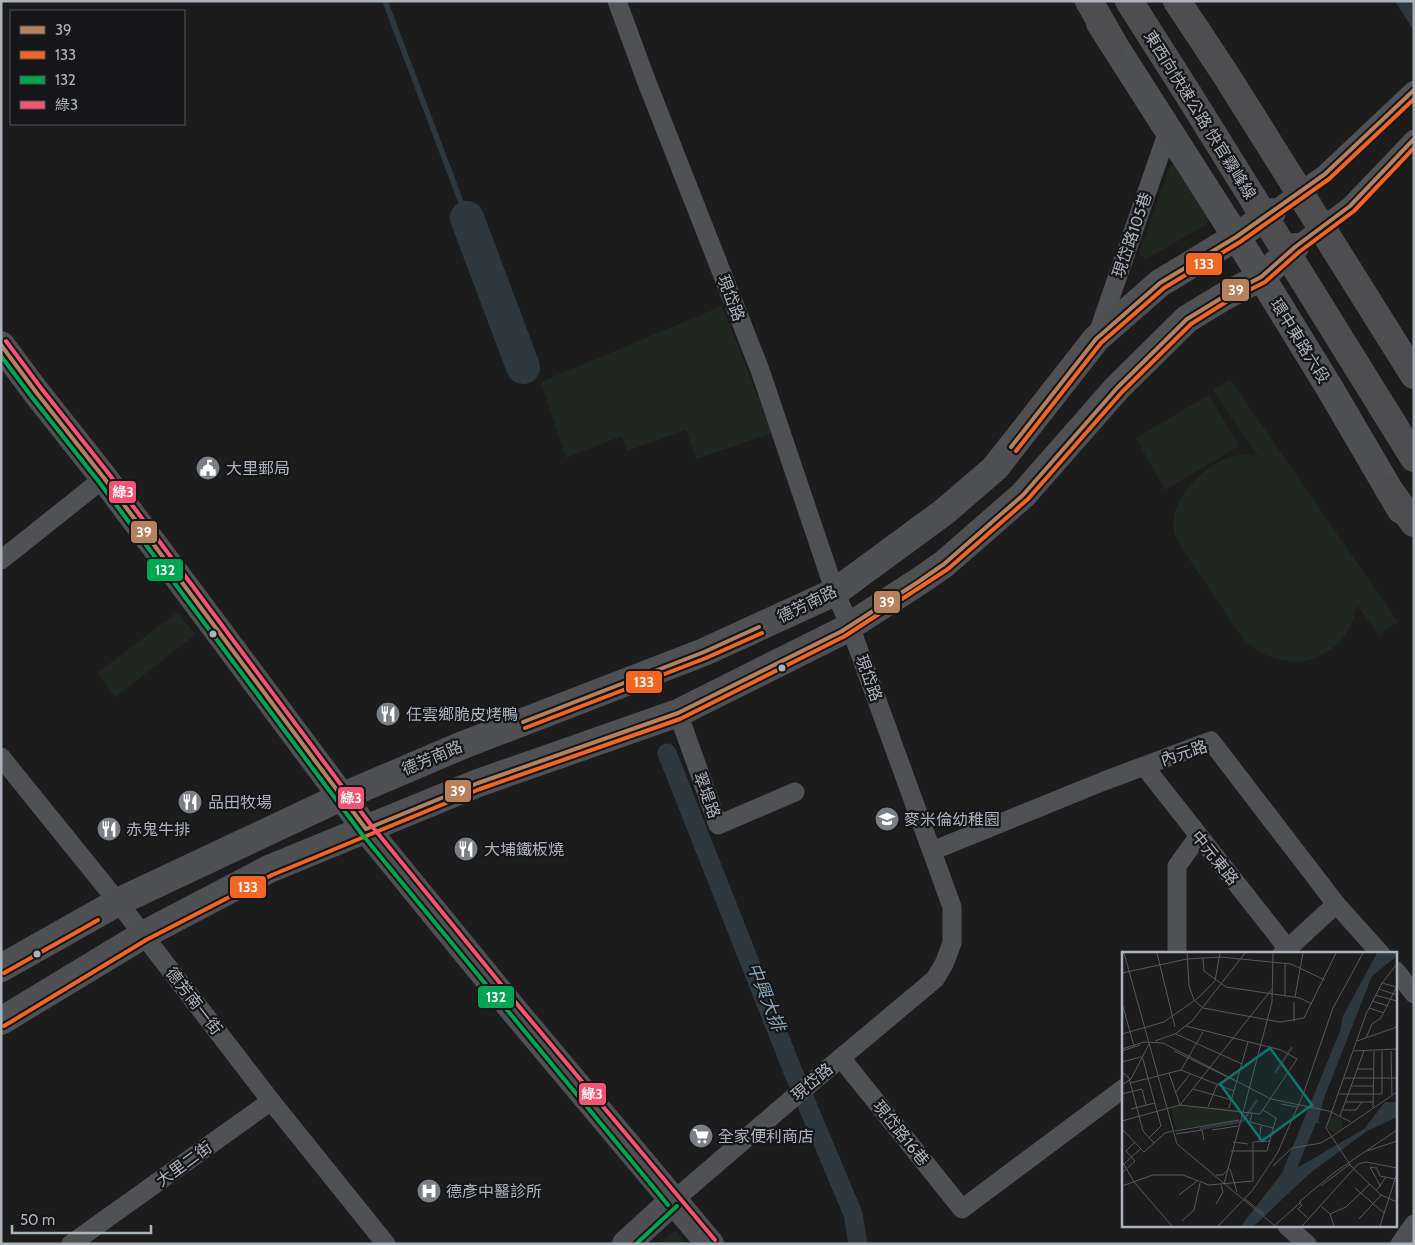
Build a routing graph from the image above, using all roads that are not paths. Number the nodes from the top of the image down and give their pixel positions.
1 (617, 1) edge
2 (1085, 1) edge
3 (1089, 1) edge
4 (1129, 1) edge
5 (1141, 1) edge
6 (1177, 1) edge
7 (1113, 43) junction
8 (1414, 90) edge
9 (1168, 131) junction
10 (1414, 139) edge
11 (1272, 212) junction
12 (1236, 237) junction
13 (1295, 247) junction
14 (1261, 277) junction
15 (1096, 338) junction
16 (1, 345) edge
17 (1414, 376) edge
18 (1414, 447) edge
19 (1414, 458) edge
20 (104, 478) junction
21 (1389, 490) junction
22 (1414, 522) edge
23 (1414, 532) edge
24 (1, 560) edge
25 (835, 592) junction
26 (850, 626) junction
27 (678, 713) junction
28 (1, 758) edge
29 (1144, 766) junction
30 (795, 792) dead end
31 (341, 796) junction
32 (366, 829) junction
33 (1198, 837) junction
34 (932, 851) junction
35 (118, 902) junction
36 (1336, 904) junction
37 (143, 935) junction
38 (1285, 951) edge
39 (1177, 952) edge
40 (1379, 952) edge
41 (1, 968) edge
42 (1398, 974) edge
43 (1414, 994) edge
44 (1, 1021) edge
45 (840, 1058) junction
46 (1122, 1089) edge
47 (271, 1101) junction
48 (673, 1201) junction
49 (1414, 1224) edge
50 (1289, 1228) edge
51 (382, 1242) edge
52 (71, 1244) edge
53 (626, 1244) edge
54 (710, 1244) edge
55 (1306, 1244) edge
56 (1400, 1244) edge

1 - 25 street, 現岱路
2 - 7 street, 環中東路六段
3 - 7 highway
4 - 19 highway, 東西向快速公路 快官霧峰線, bridge
5 - 11 street
6 - 17 highway, bridge
7 - 9 street, 環中東路六段
8 - 11 street
9 - 12 street, 環中東路六段
9 - 15 street, 現岱路105巷
10 - 13 street
11 - 12 street, 德芳南路
11 - 13 street
12 - 14 street, 環中東路六段
12 - 15 street, 德芳南路
13 - 14 street
13 - 18 street
14 - 21 street, 環中東路六段
14 - 26 street
15 - 25 street, 德芳南路
16 - 20 street
20 - 24 street
20 - 31 street
21 - 22 highway
21 - 23 street, 環中東路六段
25 - 26 street, 現岱路
25 - 31 street, 德芳南路
26 - 27 street
26 - 34 street, 現岱路
27 - 30 street, 翠堤路
27 - 32 street
28 - 35 street, 德芳南一街
29 - 33 street, 中元東路
29 - 34 street, 內元路
29 - 36 street, 內元路
31 - 32 street
31 - 35 street, 德芳南路
32 - 37 street
32 - 48 street
33 - 38 street, 中元東路
33 - 39 street
34 - 45 street, 現岱路
35 - 37 street, 德芳南一街
35 - 41 street, 德芳南路
36 - 38 street, 中元東路
36 - 40 street, 內元路
37 - 44 street
37 - 47 street, 德芳南一街
42 - 43 street
45 - 46 street, 現岱路16巷
45 - 48 street, 現岱路
47 - 51 street, 德芳南一街
47 - 52 street, 大里二街
48 - 53 street
48 - 54 street
49 - 56 street
50 - 55 street

